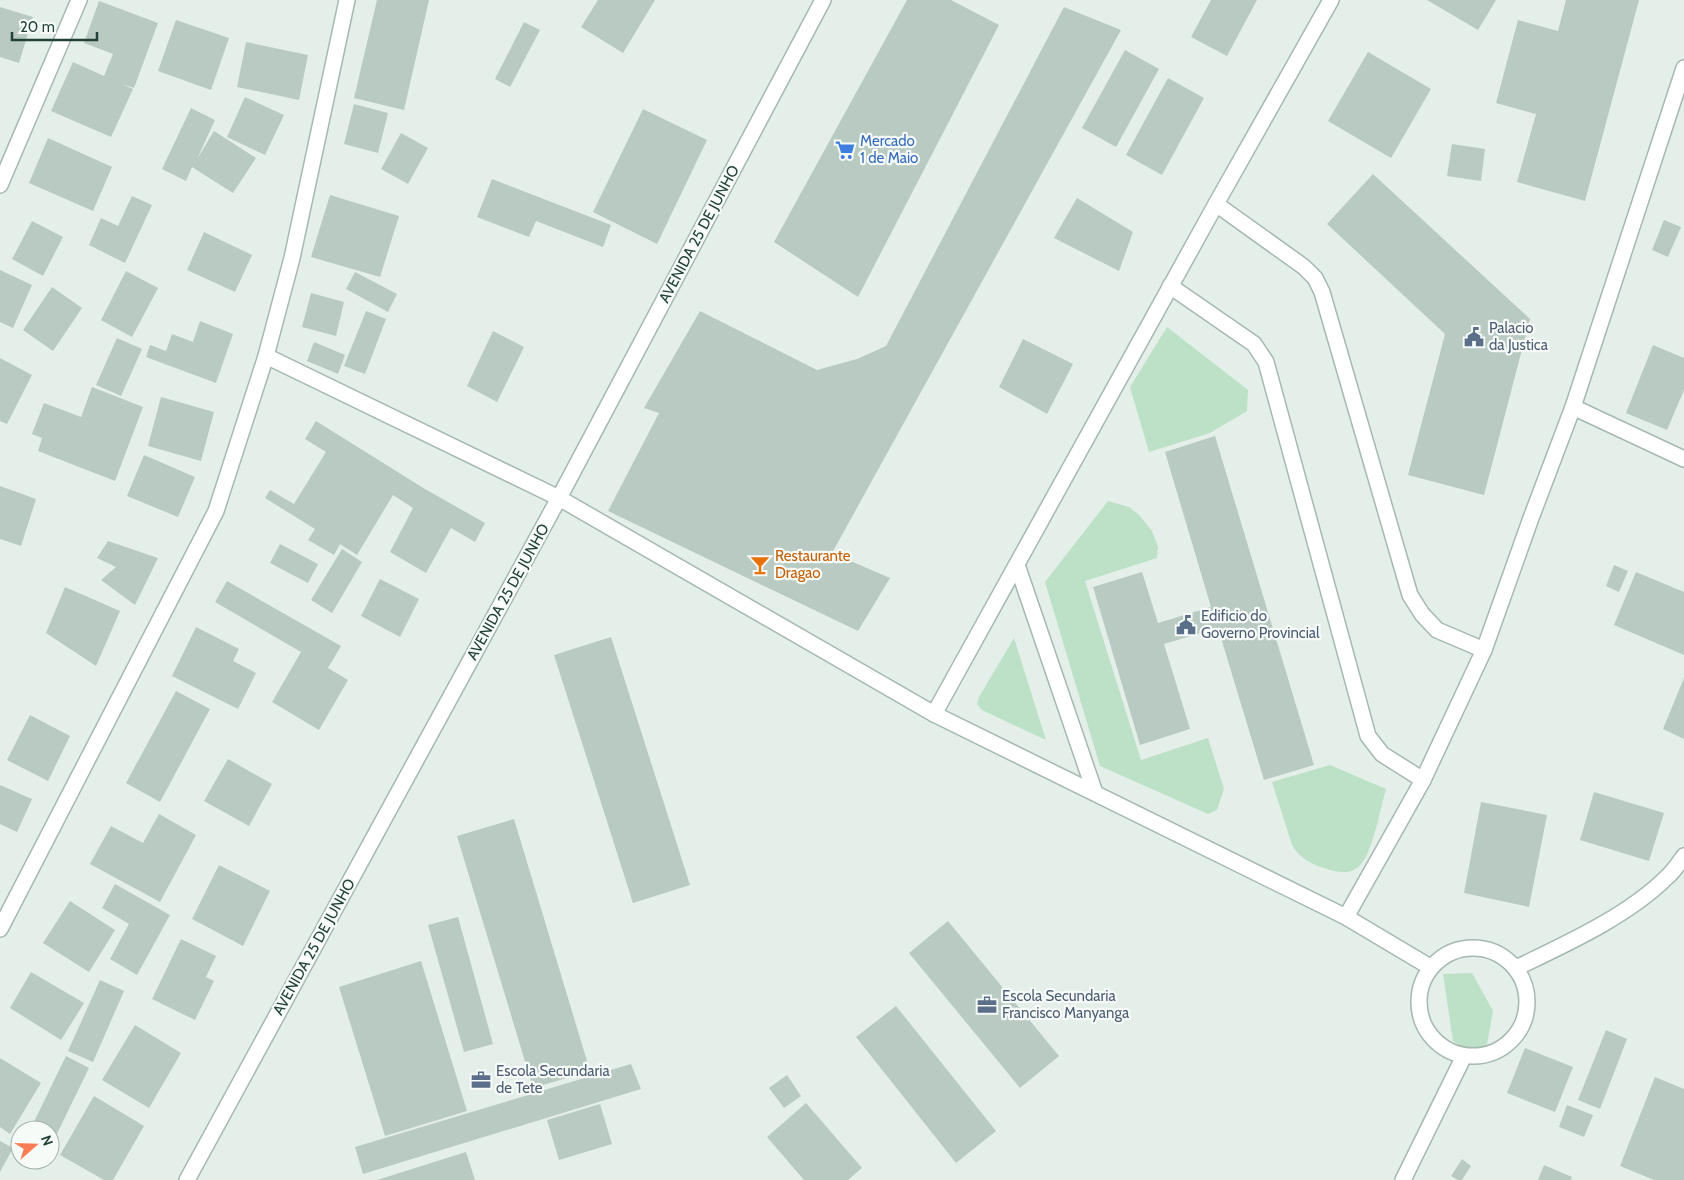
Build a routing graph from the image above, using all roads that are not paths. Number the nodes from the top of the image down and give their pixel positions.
1 (78, 0) edge
2 (347, 0) edge
3 (823, 0) edge
4 (1331, 0) edge
5 (1684, 68) edge
6 (0, 184) edge
7 (1216, 204) junction
8 (1170, 286) junction
9 (266, 356) junction
10 (1573, 407) junction
11 (1684, 459) edge
12 (559, 498) junction
13 (1016, 564) junction
14 (1484, 650) junction
15 (934, 714) junction
16 (1423, 780) junction
17 (1095, 793) junction
18 (1684, 856) edge
19 (1346, 917) junction
20 (0, 929) edge
21 (1430, 967) junction
22 (1516, 968) junction
23 (1464, 1056) junction
24 (186, 1180) edge
25 (1403, 1180) edge

1 - 6 street
2 - 9 street
3 - 12 street, AVENIDA 25 DE JUNHO
4 - 7 street
5 - 10 street
7 - 8 street
7 - 14 street
8 - 13 street
8 - 16 street
9 - 12 street
9 - 20 street
10 - 11 street
10 - 14 street
12 - 15 street
12 - 24 street, AVENIDA 25 DE JUNHO
13 - 15 street
13 - 17 street
14 - 16 street
15 - 17 street
16 - 19 street
17 - 19 street
18 - 22 street
19 - 21 street
21 - 22 street
21 - 23 street
22 - 23 street
23 - 25 street

